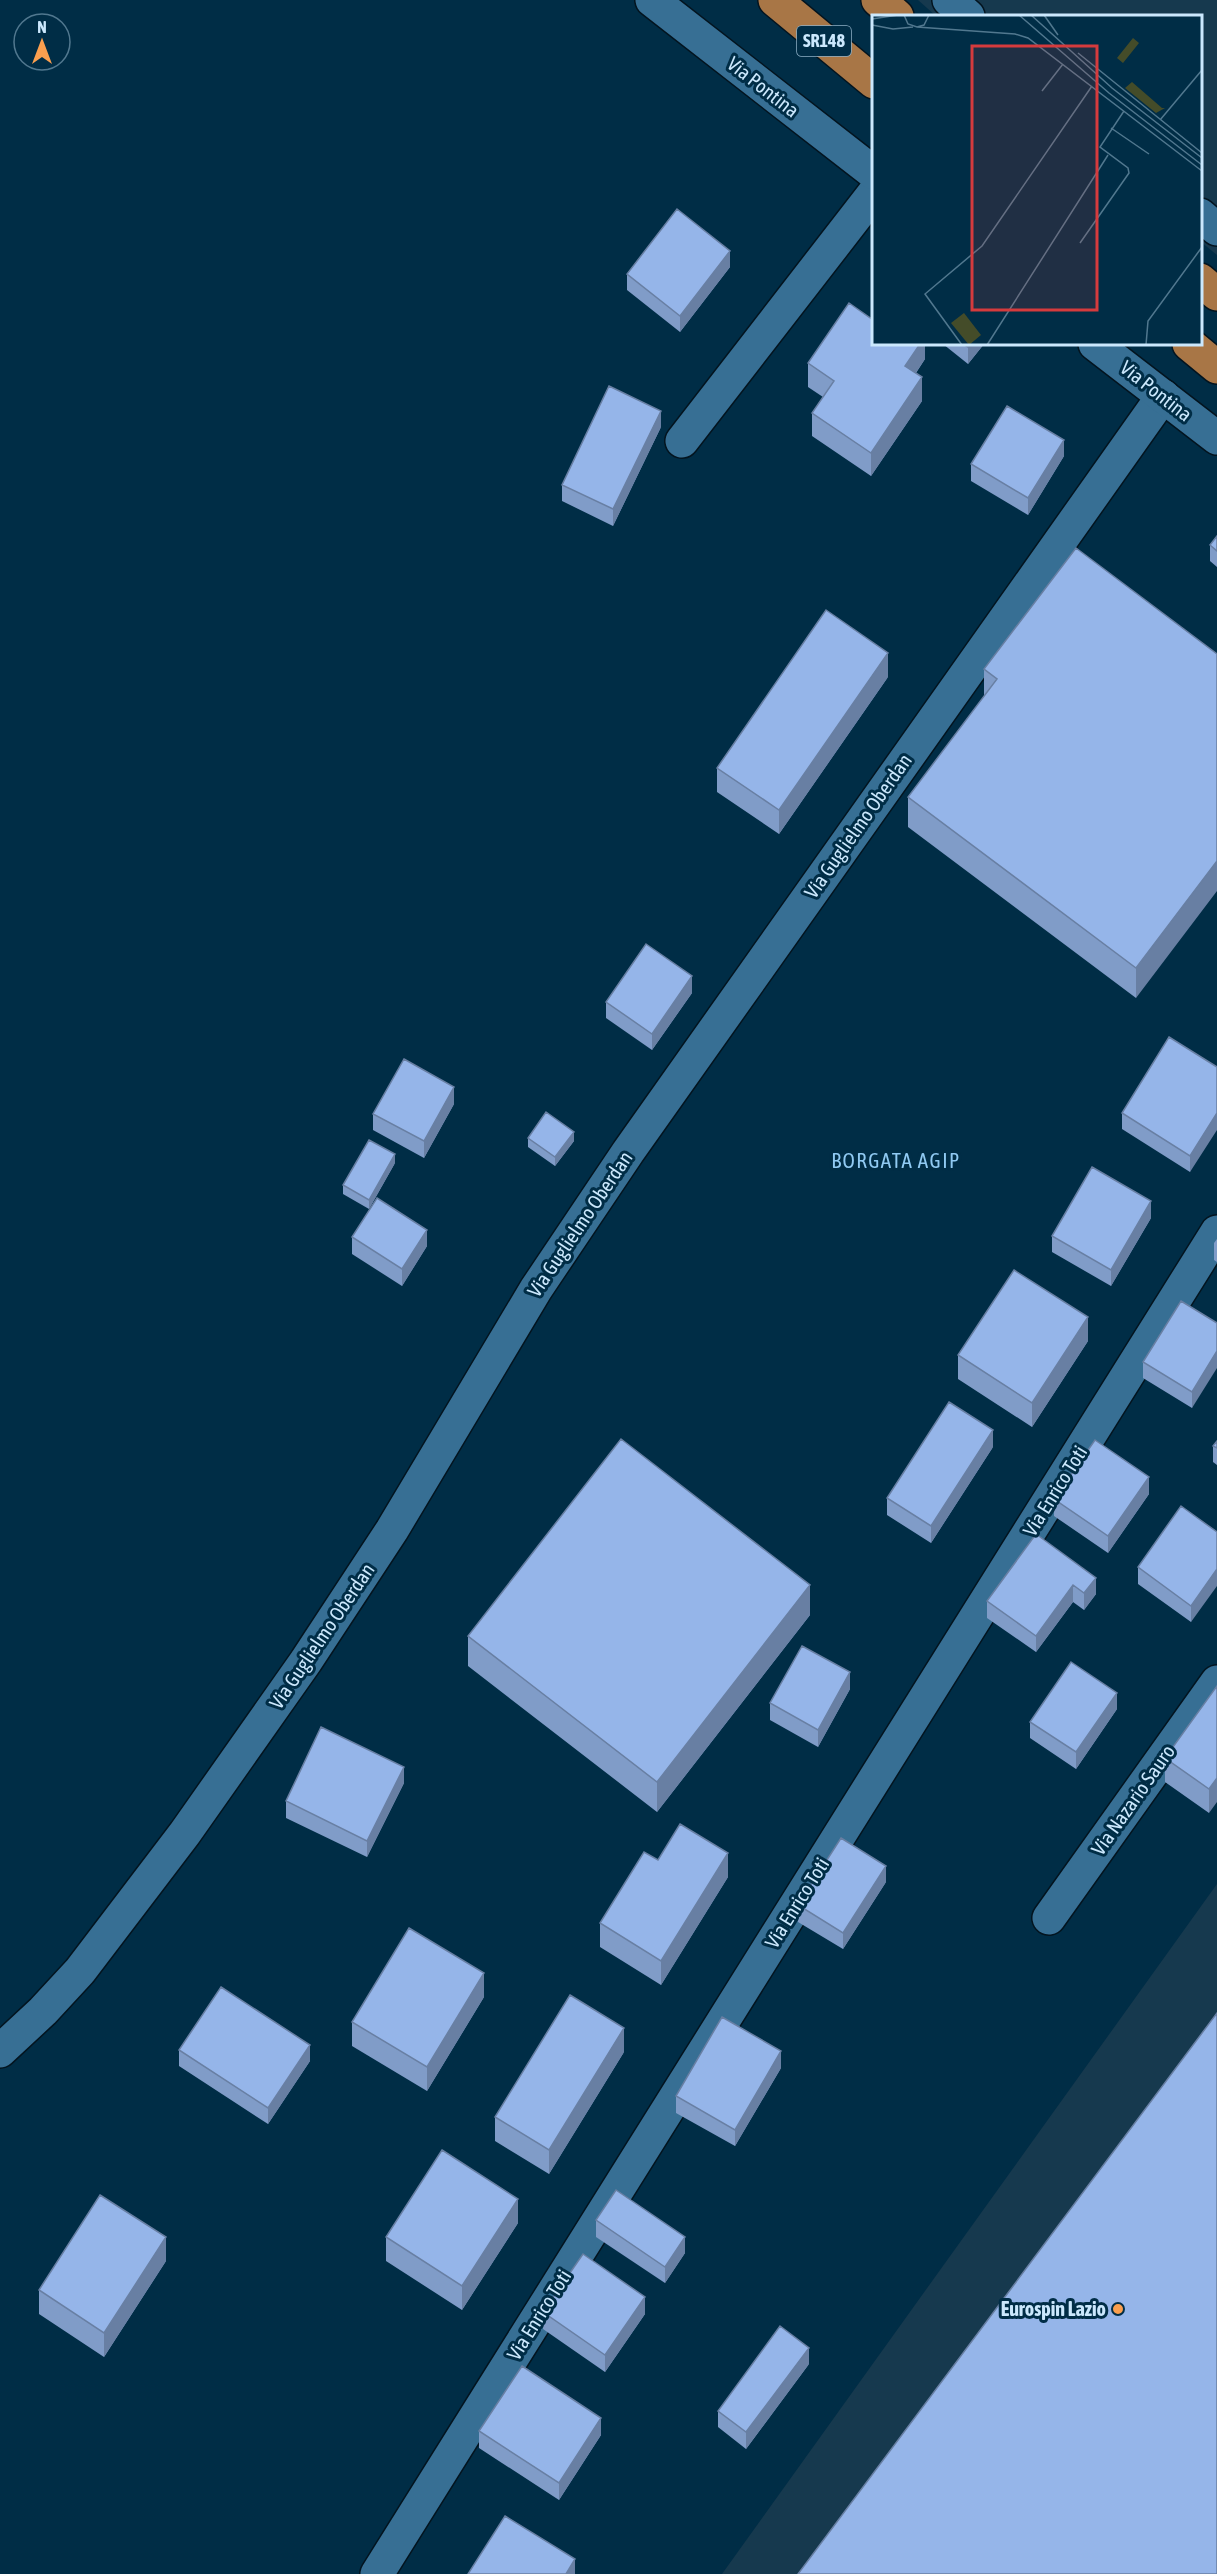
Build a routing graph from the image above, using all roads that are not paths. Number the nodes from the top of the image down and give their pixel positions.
1 (652, 0) edge
2 (775, 0) edge
3 (878, 0) edge
4 (949, 0) edge
5 (896, 15) edge
6 (967, 15) edge
7 (872, 81) edge
8 (872, 172) edge
9 (872, 194) edge
10 (1202, 217) edge
11 (1217, 229) edge
12 (1202, 282) edge
13 (1217, 294) edge
14 (1096, 345) edge
15 (1190, 345) edge
16 (1217, 367) edge
17 (1162, 396) junction
18 (1217, 438) edge
19 (682, 441) dead end
20 (1217, 1232) edge
21 (1217, 1682) edge
22 (1049, 1918) dead end
23 (0, 2051) edge
24 (376, 2574) edge

1 - 8 street, Via Pontina
2 - 7 highway, SR148
3 - 5 highway
4 - 6 street
9 - 19 street
10 - 11 street
12 - 13 highway
14 - 17 street, Via Pontina
15 - 16 highway
17 - 18 street, Via Pontina
17 - 23 street, Via Guglielmo Oberdan
20 - 24 street, Via Enrico Toti
21 - 22 street, Via Nazario Sauro

